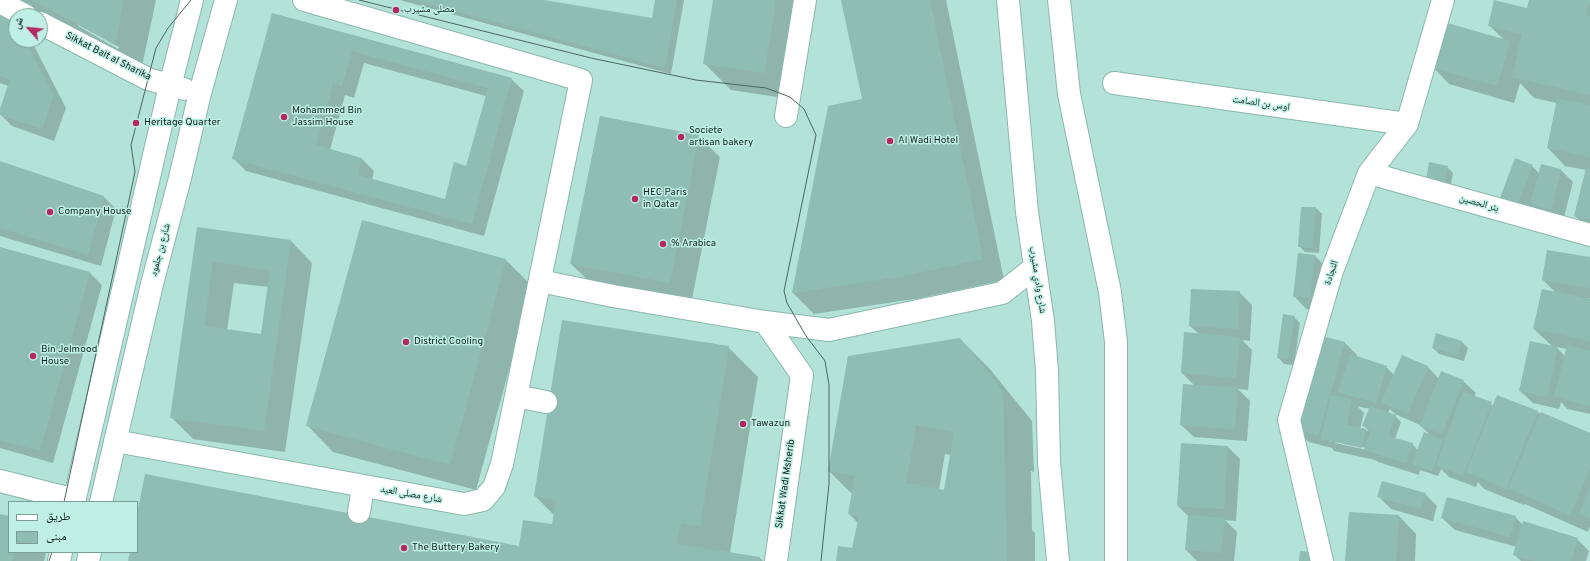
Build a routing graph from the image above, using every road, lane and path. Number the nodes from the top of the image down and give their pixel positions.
1 (304, 0) edge
2 (805, 0) edge
3 (1008, 0) edge
4 (1059, 0) edge
5 (1443, 0) edge
6 (0, 2) edge
7 (192, 2) edge
8 (224, 5) edge
9 (11, 8) edge
10 (48, 27) edge
11 (1114, 83) dead end
12 (170, 86) junction
13 (200, 93) junction
14 (786, 116) dead end
15 (1407, 124) junction
16 (1368, 173) junction
17 (1590, 235) edge
18 (1034, 268) junction
19 (540, 281) junction
20 (765, 322) junction
21 (516, 396) junction
22 (546, 402) dead end
23 (115, 441) junction
24 (0, 481) edge
25 (363, 487) junction
26 (75, 501) edge
27 (101, 501) edge
28 (359, 512) dead end
29 (776, 561) edge
30 (1058, 561) edge
31 (1116, 561) edge
32 (1322, 561) edge

1 - 19 street, شارع مصلى العيد
2 - 14 street
3 - 18 street, شارع وادي مشيرب
4 - 31 street
5 - 15 street, النجادة
6 - 9 street
7 - 8 street
7 - 12 street
8 - 13 street, شارع بن جلمود
10 - 12 street, Sikkat Bait al Sharika
11 - 15 street, اوس بن الصامت
12 - 13 street, Sikkat Bait al Sharika
12 - 26 street
13 - 23 street, شارع بن جلمود
15 - 16 street, النجادة
16 - 17 street, بئر الحصين
16 - 32 street, النجادة
18 - 20 street
18 - 30 street, شارع وادي مشيرب
19 - 20 street
19 - 21 street, شارع مصلى العيد
20 - 29 street, Sikkat Wadi Msherib
21 - 22 street
21 - 25 street, شارع مصلى العيد
23 - 25 street, شارع مصلى العيد
23 - 27 street, شارع بن جلمود
24 - 26 street
25 - 28 street

